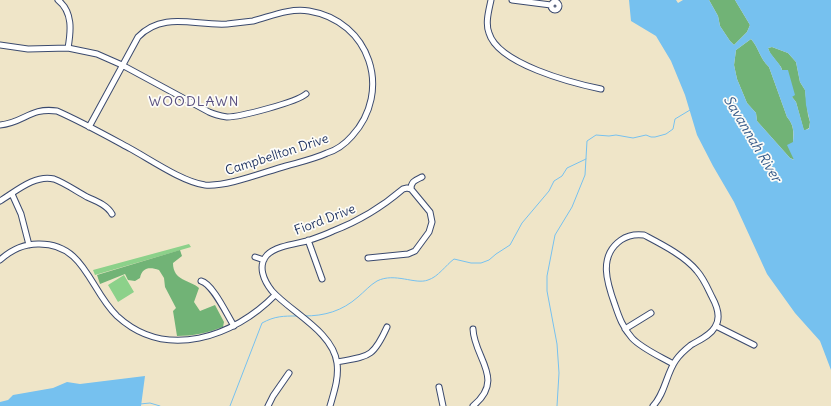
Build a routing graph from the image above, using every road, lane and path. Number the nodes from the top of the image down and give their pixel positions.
1 (58, 0) edge
2 (491, 0) edge
3 (512, 0) edge
4 (551, 6) dead end
5 (0, 45) edge
6 (68, 48) junction
7 (122, 65) junction
8 (601, 89) dead end
9 (306, 94) dead end
10 (0, 125) edge
11 (89, 127) junction
12 (422, 177) dead end
13 (411, 189) junction
14 (12, 194) junction
15 (0, 201) edge
16 (112, 214) dead end
17 (308, 240) junction
18 (29, 244) junction
19 (255, 257) dead end
20 (368, 258) dead end
21 (0, 260) edge
22 (264, 260) junction
23 (322, 279) dead end
24 (201, 281) dead end
25 (275, 295) junction
26 (651, 314) dead end
27 (234, 326) junction
28 (716, 326) junction
29 (387, 327) dead end
30 (473, 329) dead end
31 (625, 329) junction
32 (754, 345) dead end
33 (337, 362) junction
34 (674, 364) junction
35 (289, 374) dead end
36 (439, 387) dead end
37 (268, 406) edge
38 (330, 406) edge
39 (443, 406) edge
40 (473, 406) edge
41 (653, 406) edge

1 - 6 street
2 - 8 street
3 - 4 street
5 - 6 street
6 - 7 street
7 - 9 street
7 - 11 street, Campbellton Drive
7 - 11 street, Campbellton Drive
10 - 11 street, Campbellton Drive
12 - 13 street, Fiord Drive
13 - 17 street, Fiord Drive
13 - 20 street
14 - 15 street
14 - 16 street
14 - 18 street
17 - 22 street, Fiord Drive
17 - 23 street
18 - 21 street
18 - 27 street
19 - 22 street
22 - 25 street
24 - 27 street
25 - 27 street
25 - 33 street
26 - 31 street
28 - 31 street
28 - 32 street
28 - 34 street
29 - 33 street
30 - 40 street
31 - 34 street
33 - 38 street
34 - 41 street
35 - 37 street
36 - 39 street

